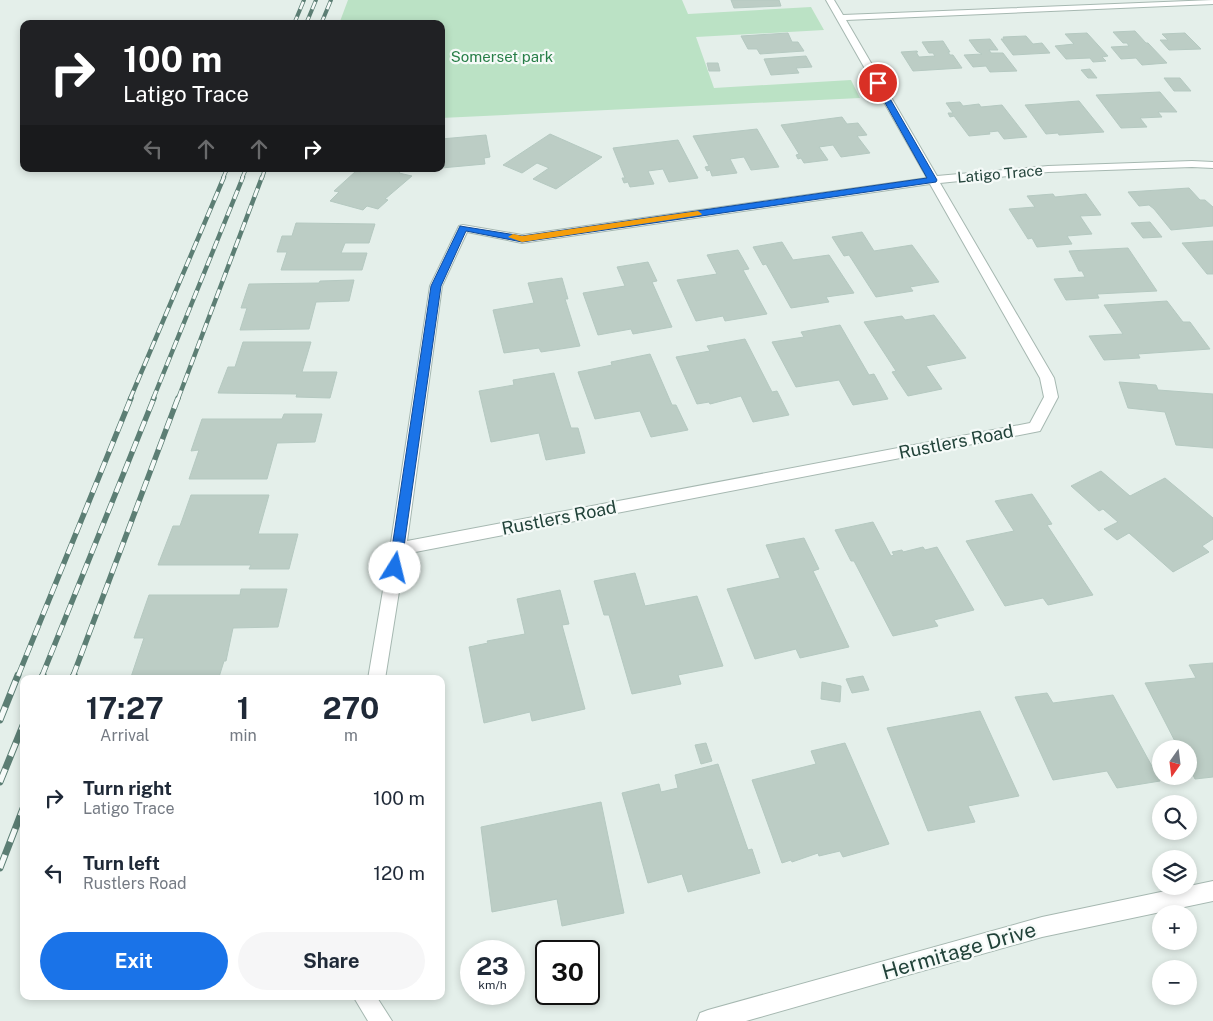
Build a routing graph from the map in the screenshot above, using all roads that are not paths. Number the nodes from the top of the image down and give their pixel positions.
1 (830, 0) edge
2 (1213, 1) edge
3 (841, 18) junction
4 (1213, 166) edge
5 (933, 180) junction
6 (398, 549) junction
7 (377, 675) edge
8 (1213, 891) edge
9 (366, 1000) edge
10 (381, 1021) edge
11 (708, 1021) edge

1 - 3 street, Rustlers Road
2 - 3 street
3 - 5 street, Rustlers Road
4 - 5 street, Latigo Trace
5 - 6 street, Latigo Trace
5 - 6 street, Rustlers Road
6 - 7 street
8 - 11 street, Hermitage Drive
9 - 10 street

